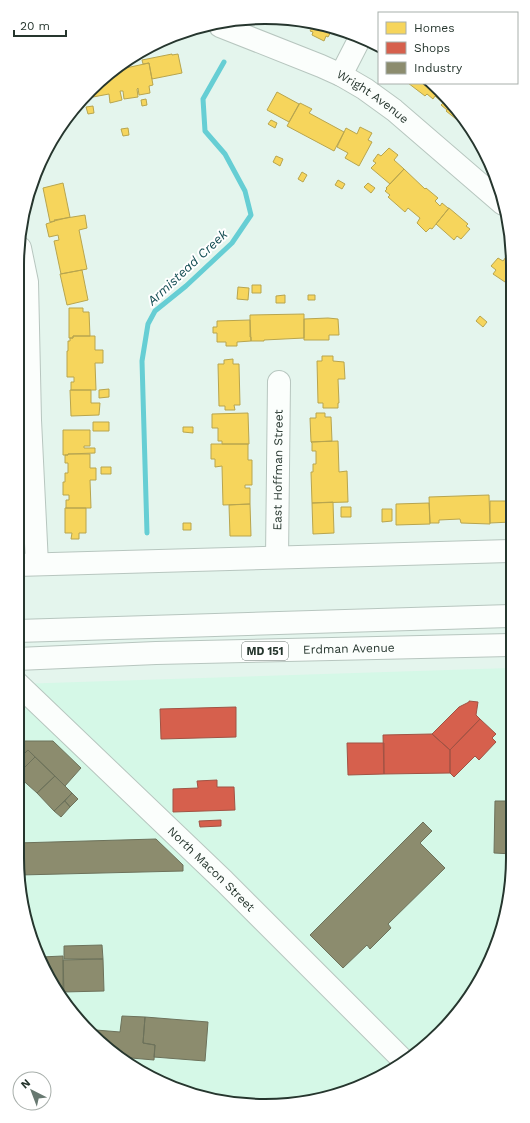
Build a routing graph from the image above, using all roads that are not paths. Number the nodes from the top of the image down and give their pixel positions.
1 (225, 28) edge
2 (357, 42) edge
3 (340, 75) junction
4 (496, 198) edge
5 (24, 267) edge
6 (279, 382) dead end
7 (506, 551) edge
8 (277, 557) junction
9 (27, 564) edge
10 (506, 616) edge
11 (24, 631) edge
12 (506, 645) edge
13 (24, 659) edge
14 (24, 690) edge
15 (400, 1057) edge

1 - 3 street, Wright Avenue
2 - 3 street
3 - 4 street, Wright Avenue
5 - 9 street
6 - 8 street, East Hoffman Street
7 - 8 street
8 - 9 street
10 - 11 street
12 - 13 street, Erdman Avenue / MD 151
14 - 15 street, North Macon Street

